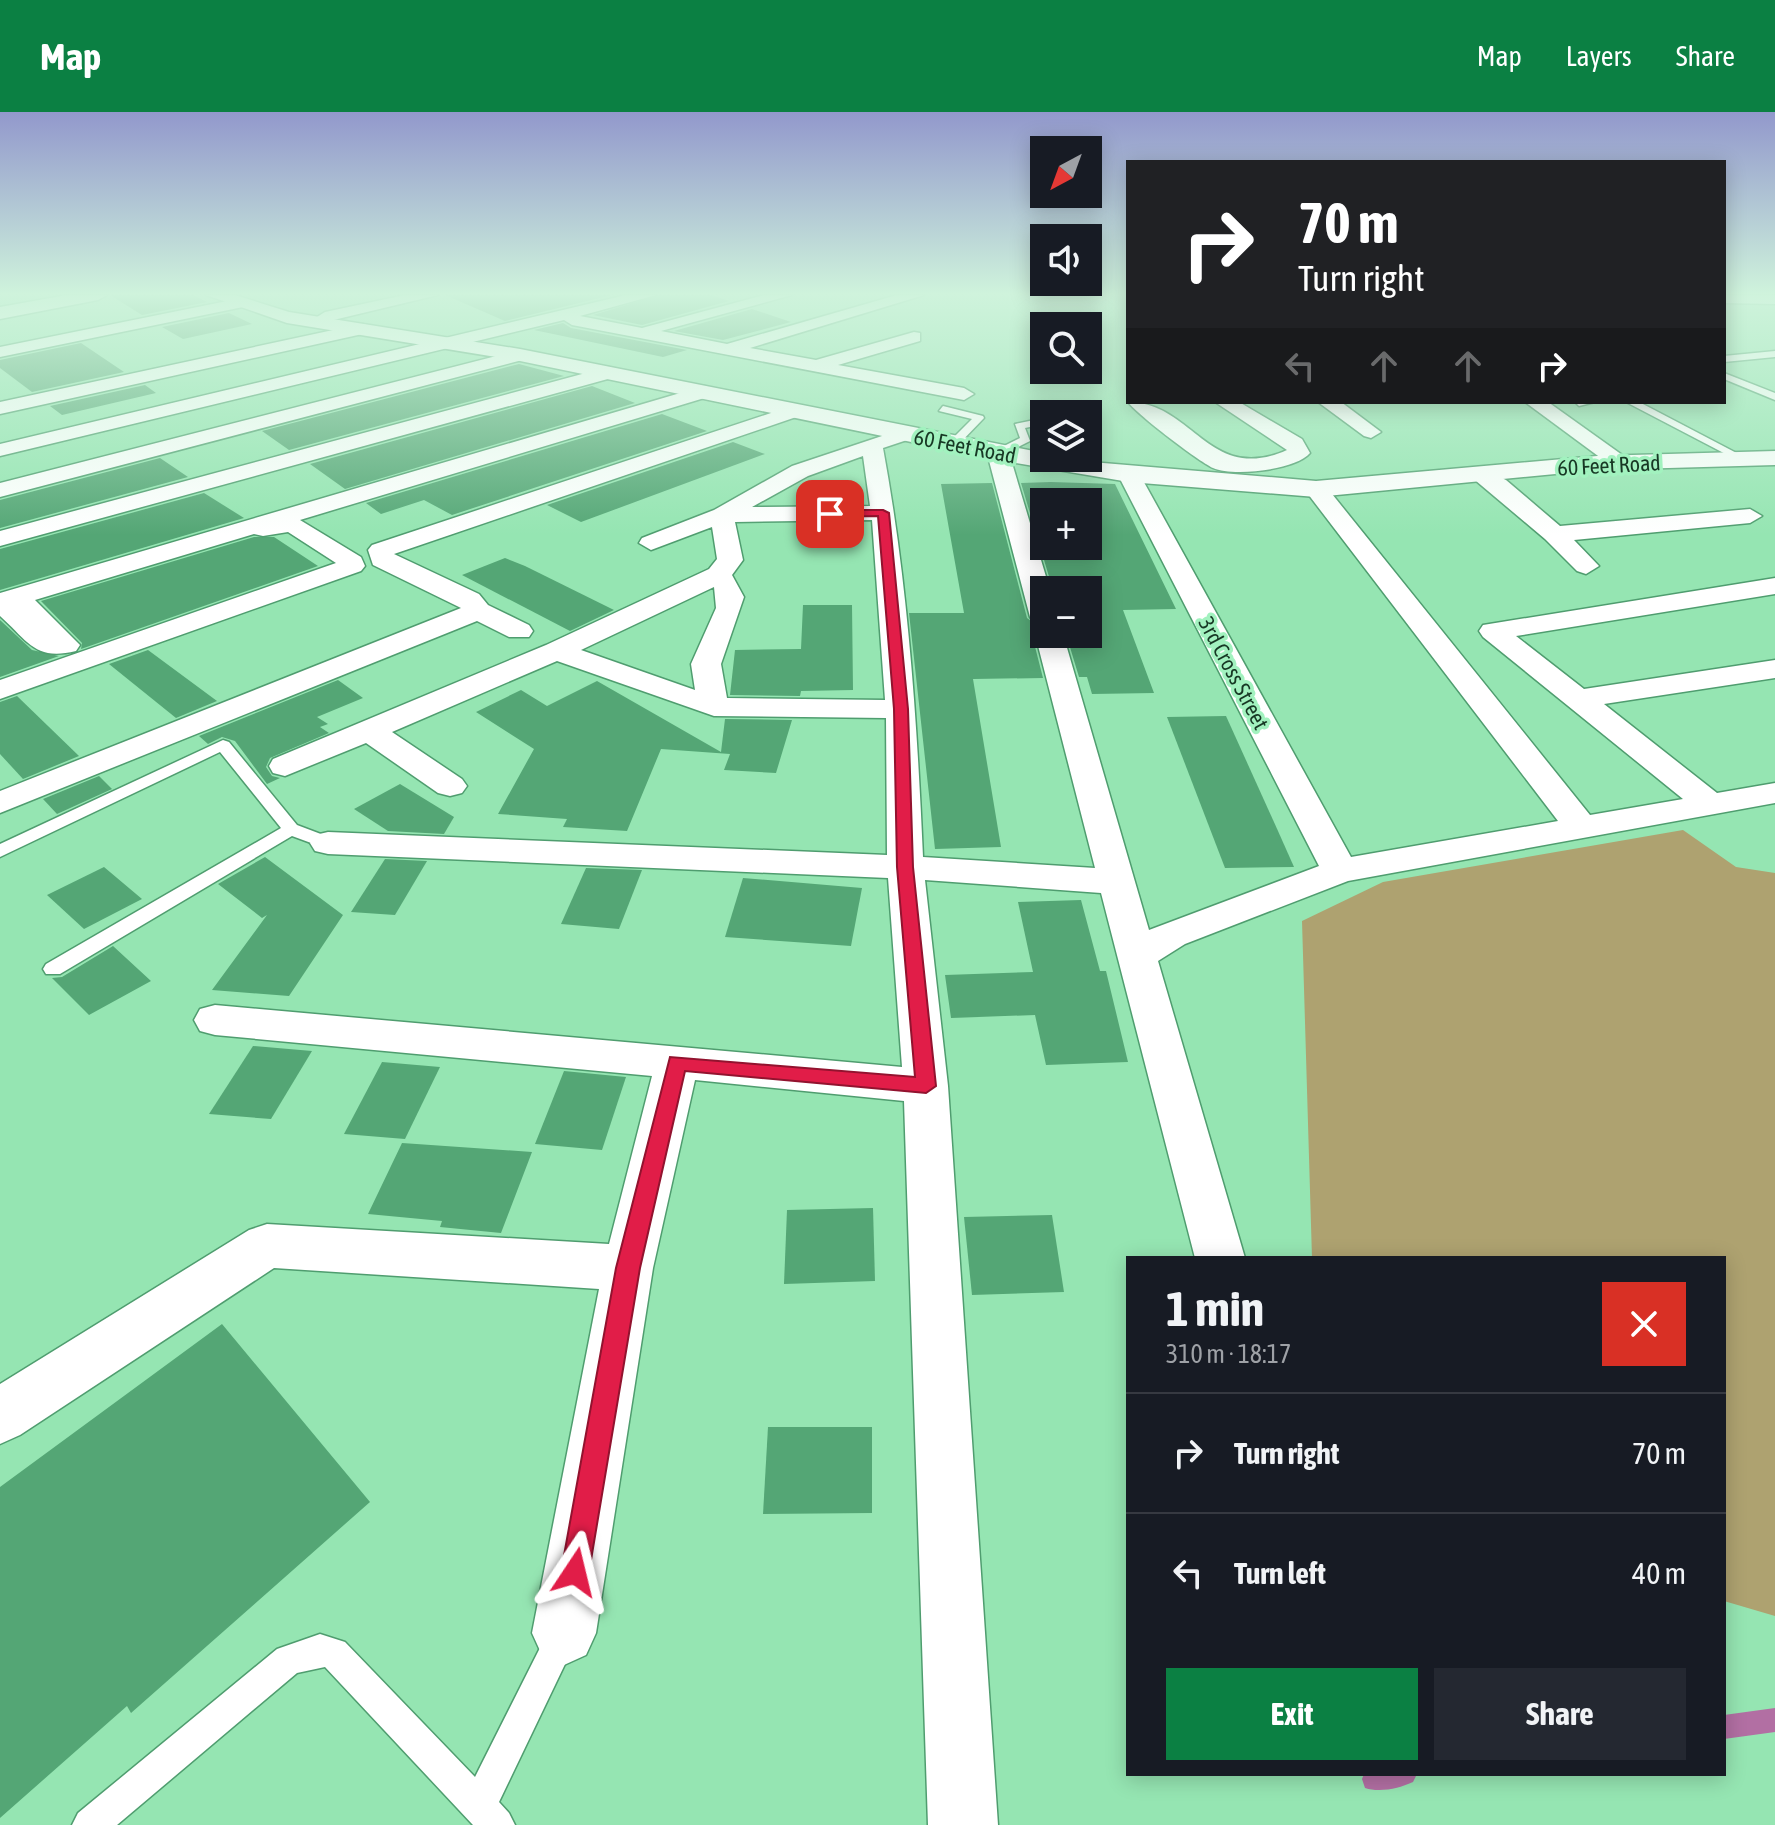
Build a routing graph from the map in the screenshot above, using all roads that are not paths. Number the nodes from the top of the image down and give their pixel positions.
1 (151, 375) edge
2 (315, 375) edge
3 (443, 375) edge
4 (601, 375) edge
5 (618, 375) edge
6 (863, 375) edge
7 (1726, 377) edge
8 (704, 392) junction
9 (964, 394) dead end
10 (1772, 395) edge
11 (1141, 404) edge
12 (1228, 404) edge
13 (1331, 404) edge
14 (1538, 404) edge
15 (1635, 404) edge
16 (0, 408) edge
17 (943, 409) dead end
18 (795, 411) junction
19 (0, 423) edge
20 (1030, 424) edge
21 (1371, 432) dead end
22 (906, 434) junction
23 (30, 443) junction
24 (953, 444) junction
25 (872, 445) junction
26 (0, 450) edge
27 (998, 453) junction
28 (1775, 458) edge
29 (1743, 459) junction
30 (1621, 462) junction
31 (1241, 465) junction
32 (1129, 475) junction
33 (1480, 475) junction
34 (1256, 484) junction
35 (1316, 489) junction
36 (0, 490) edge
37 (883, 513) junction
38 (722, 515) junction
39 (1750, 516) dead end
40 (1554, 534) junction
41 (0, 539) edge
42 (651, 543) dead end
43 (1586, 566) dead end
44 (718, 575) junction
45 (1032, 576) edge
46 (1775, 586) edge
47 (15, 604) edge
48 (478, 611) junction
49 (519, 631) dead end
50 (1053, 648) edge
51 (556, 651) junction
52 (76, 652) junction
53 (1775, 669) edge
54 (0, 690) edge
55 (1577, 699) junction
56 (714, 707) junction
57 (901, 709) junction
58 (369, 731) junction
59 (285, 766) dead end
60 (450, 786) dead end
61 (1775, 793) edge
62 (0, 803) edge
63 (1711, 805) junction
64 (1581, 827) junction
65 (291, 829) junction
66 (328, 843) joint
67 (0, 851) edge
68 (905, 867) junction
69 (1340, 871) junction
70 (1118, 882) junction
71 (1136, 956) junction
72 (53, 969) dead end
73 (215, 1020) dead end
74 (677, 1062) junction
75 (926, 1086) junction
76 (1219, 1256) edge
77 (628, 1268) junction
78 (0, 1416) edge
79 (564, 1633) joint
80 (488, 1815) edge
81 (90, 1825) edge
82 (963, 1825) edge

1 - 16 street
2 - 23 street
3 - 36 street
4 - 41 street
5 - 8 street, 60 Feet Road
6 - 9 street
7 - 10 lane
8 - 18 street, 60 Feet Road
8 - 47 street
11 - 31 street
12 - 31 street
13 - 21 street
14 - 30 street
15 - 29 lane
17 - 24 lane
18 - 22 street, 60 Feet Road
18 - 48 street
19 - 23 street
20 - 27 lane
22 - 24 street, 60 Feet Road
22 - 25 street
23 - 26 street
24 - 27 street, 60 Feet Road
25 - 37 street
25 - 38 street
27 - 32 street, 60 Feet Road
27 - 45 street
28 - 29 street, 60 Feet Road
29 - 30 street, 60 Feet Road
30 - 33 street, 60 Feet Road
31 - 34 street
32 - 34 street, 60 Feet Road
32 - 69 street, 3rd Cross Street
33 - 35 street, 60 Feet Road
33 - 40 street
34 - 35 street, 60 Feet Road
35 - 64 street
37 - 38 street
37 - 57 street
38 - 42 street
38 - 44 street
39 - 40 street
40 - 43 street
44 - 51 street
44 - 56 street
46 - 55 street
47 - 52 street
47 - 52 street
48 - 49 street
48 - 62 street
50 - 70 street
51 - 56 street
51 - 58 street
52 - 54 street
53 - 55 street
55 - 63 street
56 - 57 street
57 - 68 street
58 - 59 street
58 - 60 street
61 - 63 street
63 - 64 street
64 - 69 street
65 - 66 lane
65 - 67 lane
65 - 72 lane
66 - 68 street
68 - 70 street
68 - 75 street
69 - 71 street
70 - 71 street
71 - 76 street
73 - 74 street
74 - 75 street
74 - 77 street
75 - 82 street
77 - 78 street
77 - 79 street
79 - 80 lane
80 - 81 lane

